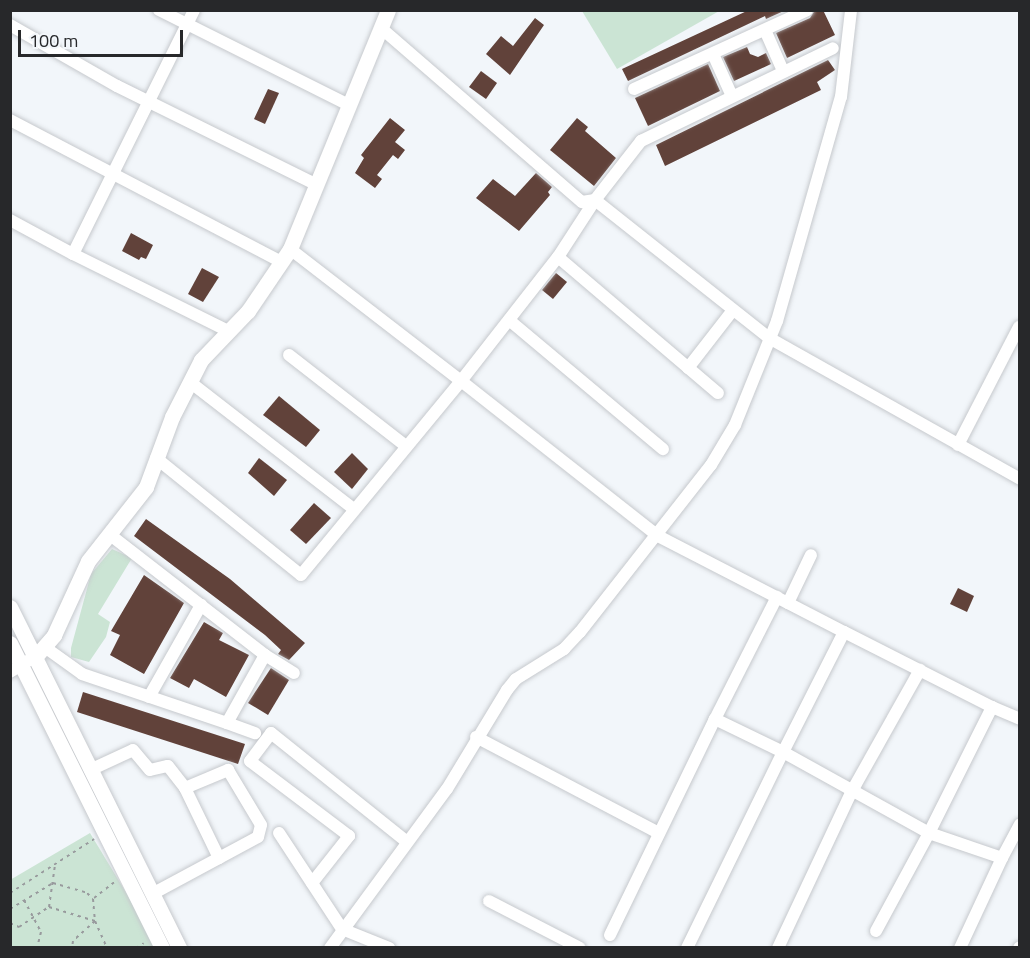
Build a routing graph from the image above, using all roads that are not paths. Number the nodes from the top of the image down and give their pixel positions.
1 (159, 10) edge
2 (194, 10) edge
3 (388, 10) edge
4 (807, 10) edge
5 (851, 10) edge
6 (187, 24) junction
7 (10, 25) edge
8 (381, 28) junction
9 (765, 30) junction
10 (833, 48) dead end
11 (713, 54) junction
12 (783, 71) junction
13 (634, 90) dead end
14 (732, 96) junction
15 (149, 102) junction
16 (349, 105) junction
17 (10, 120) edge
18 (113, 176) junction
19 (317, 185) junction
20 (595, 200) junction
21 (10, 220) edge
22 (73, 254) junction
23 (286, 255) junction
24 (558, 257) junction
25 (734, 309) junction
26 (509, 320) junction
27 (1019, 327) edge
28 (228, 332) junction
29 (770, 338) junction
30 (289, 355) dead end
31 (688, 368) junction
32 (461, 381) junction
33 (190, 382) junction
34 (718, 393) dead end
35 (958, 445) junction
36 (406, 447) junction
37 (663, 449) dead end
38 (156, 458) junction
39 (1020, 479) edge
40 (354, 509) junction
41 (109, 534) junction
42 (658, 536) junction
43 (811, 555) dead end
44 (782, 600) junction
45 (201, 605) junction
46 (10, 607) edge
47 (844, 632) junction
48 (10, 643) edge
49 (41, 652) junction
50 (265, 655) junction
51 (16, 669) edge
52 (920, 670) junction
53 (294, 673) dead end
54 (149, 697) junction
55 (992, 706) junction
56 (715, 719) junction
57 (1020, 719) edge
58 (227, 723) junction
59 (255, 733) dead end
60 (476, 737) junction
61 (783, 752) junction
62 (90, 770) junction
63 (185, 788) junction
64 (852, 790) junction
65 (1020, 824) edge
66 (657, 832) junction
67 (279, 833) dead end
68 (929, 833) junction
69 (407, 842) junction
70 (219, 858) junction
71 (1002, 858) junction
72 (312, 883) junction
73 (152, 894) junction
74 (489, 901) dead end
75 (342, 929) junction
76 (876, 931) dead end
77 (610, 935) dead end
78 (162, 948) edge
79 (179, 948) edge
80 (330, 948) edge
81 (389, 948) edge
82 (580, 948) edge
83 (687, 948) edge
84 (778, 948) edge
85 (960, 948) edge

1 - 6 street
2 - 6 street
3 - 8 street
4 - 9 street
5 - 29 street
6 - 15 street
6 - 16 street
7 - 15 street
8 - 16 street
8 - 20 street
9 - 11 street
9 - 12 street
10 - 12 street
11 - 13 street
11 - 14 street
12 - 14 street
14 - 20 street
15 - 18 street
15 - 19 street
16 - 19 street
17 - 18 street
18 - 22 street
18 - 23 street
19 - 23 street
20 - 24 street
20 - 25 street
21 - 22 street
22 - 28 street
23 - 28 street
23 - 32 street
24 - 26 street
24 - 31 street
25 - 29 street
25 - 31 street
26 - 32 street
26 - 37 street
27 - 35 street
28 - 33 street
29 - 35 street
29 - 42 street
30 - 36 street
31 - 34 street
32 - 36 street
32 - 42 street
33 - 38 street
33 - 40 street
35 - 39 street
36 - 40 street
38 - 40 street
38 - 41 street
41 - 45 street
41 - 49 street
42 - 44 street
42 - 60 street
43 - 44 street
44 - 47 street
44 - 56 street
45 - 50 street
45 - 54 street
46 - 49 street
47 - 52 street
47 - 61 street
48 - 51 street
49 - 51 street
49 - 54 street
49 - 62 street
50 - 53 street
50 - 58 street
51 - 78 street
52 - 55 street
52 - 64 street
54 - 58 street
55 - 57 street
55 - 68 street
56 - 61 street
56 - 66 street
58 - 59 street
60 - 66 street
60 - 69 street
61 - 64 street
61 - 83 street
62 - 63 street
62 - 73 street
63 - 70 street
63 - 70 street
64 - 68 street
64 - 84 street
65 - 71 street
66 - 77 street
67 - 72 street
68 - 71 street
68 - 76 street
69 - 72 street
69 - 75 street
70 - 73 street
71 - 85 street
72 - 75 street
73 - 79 street
74 - 82 street
75 - 80 street
75 - 81 street

